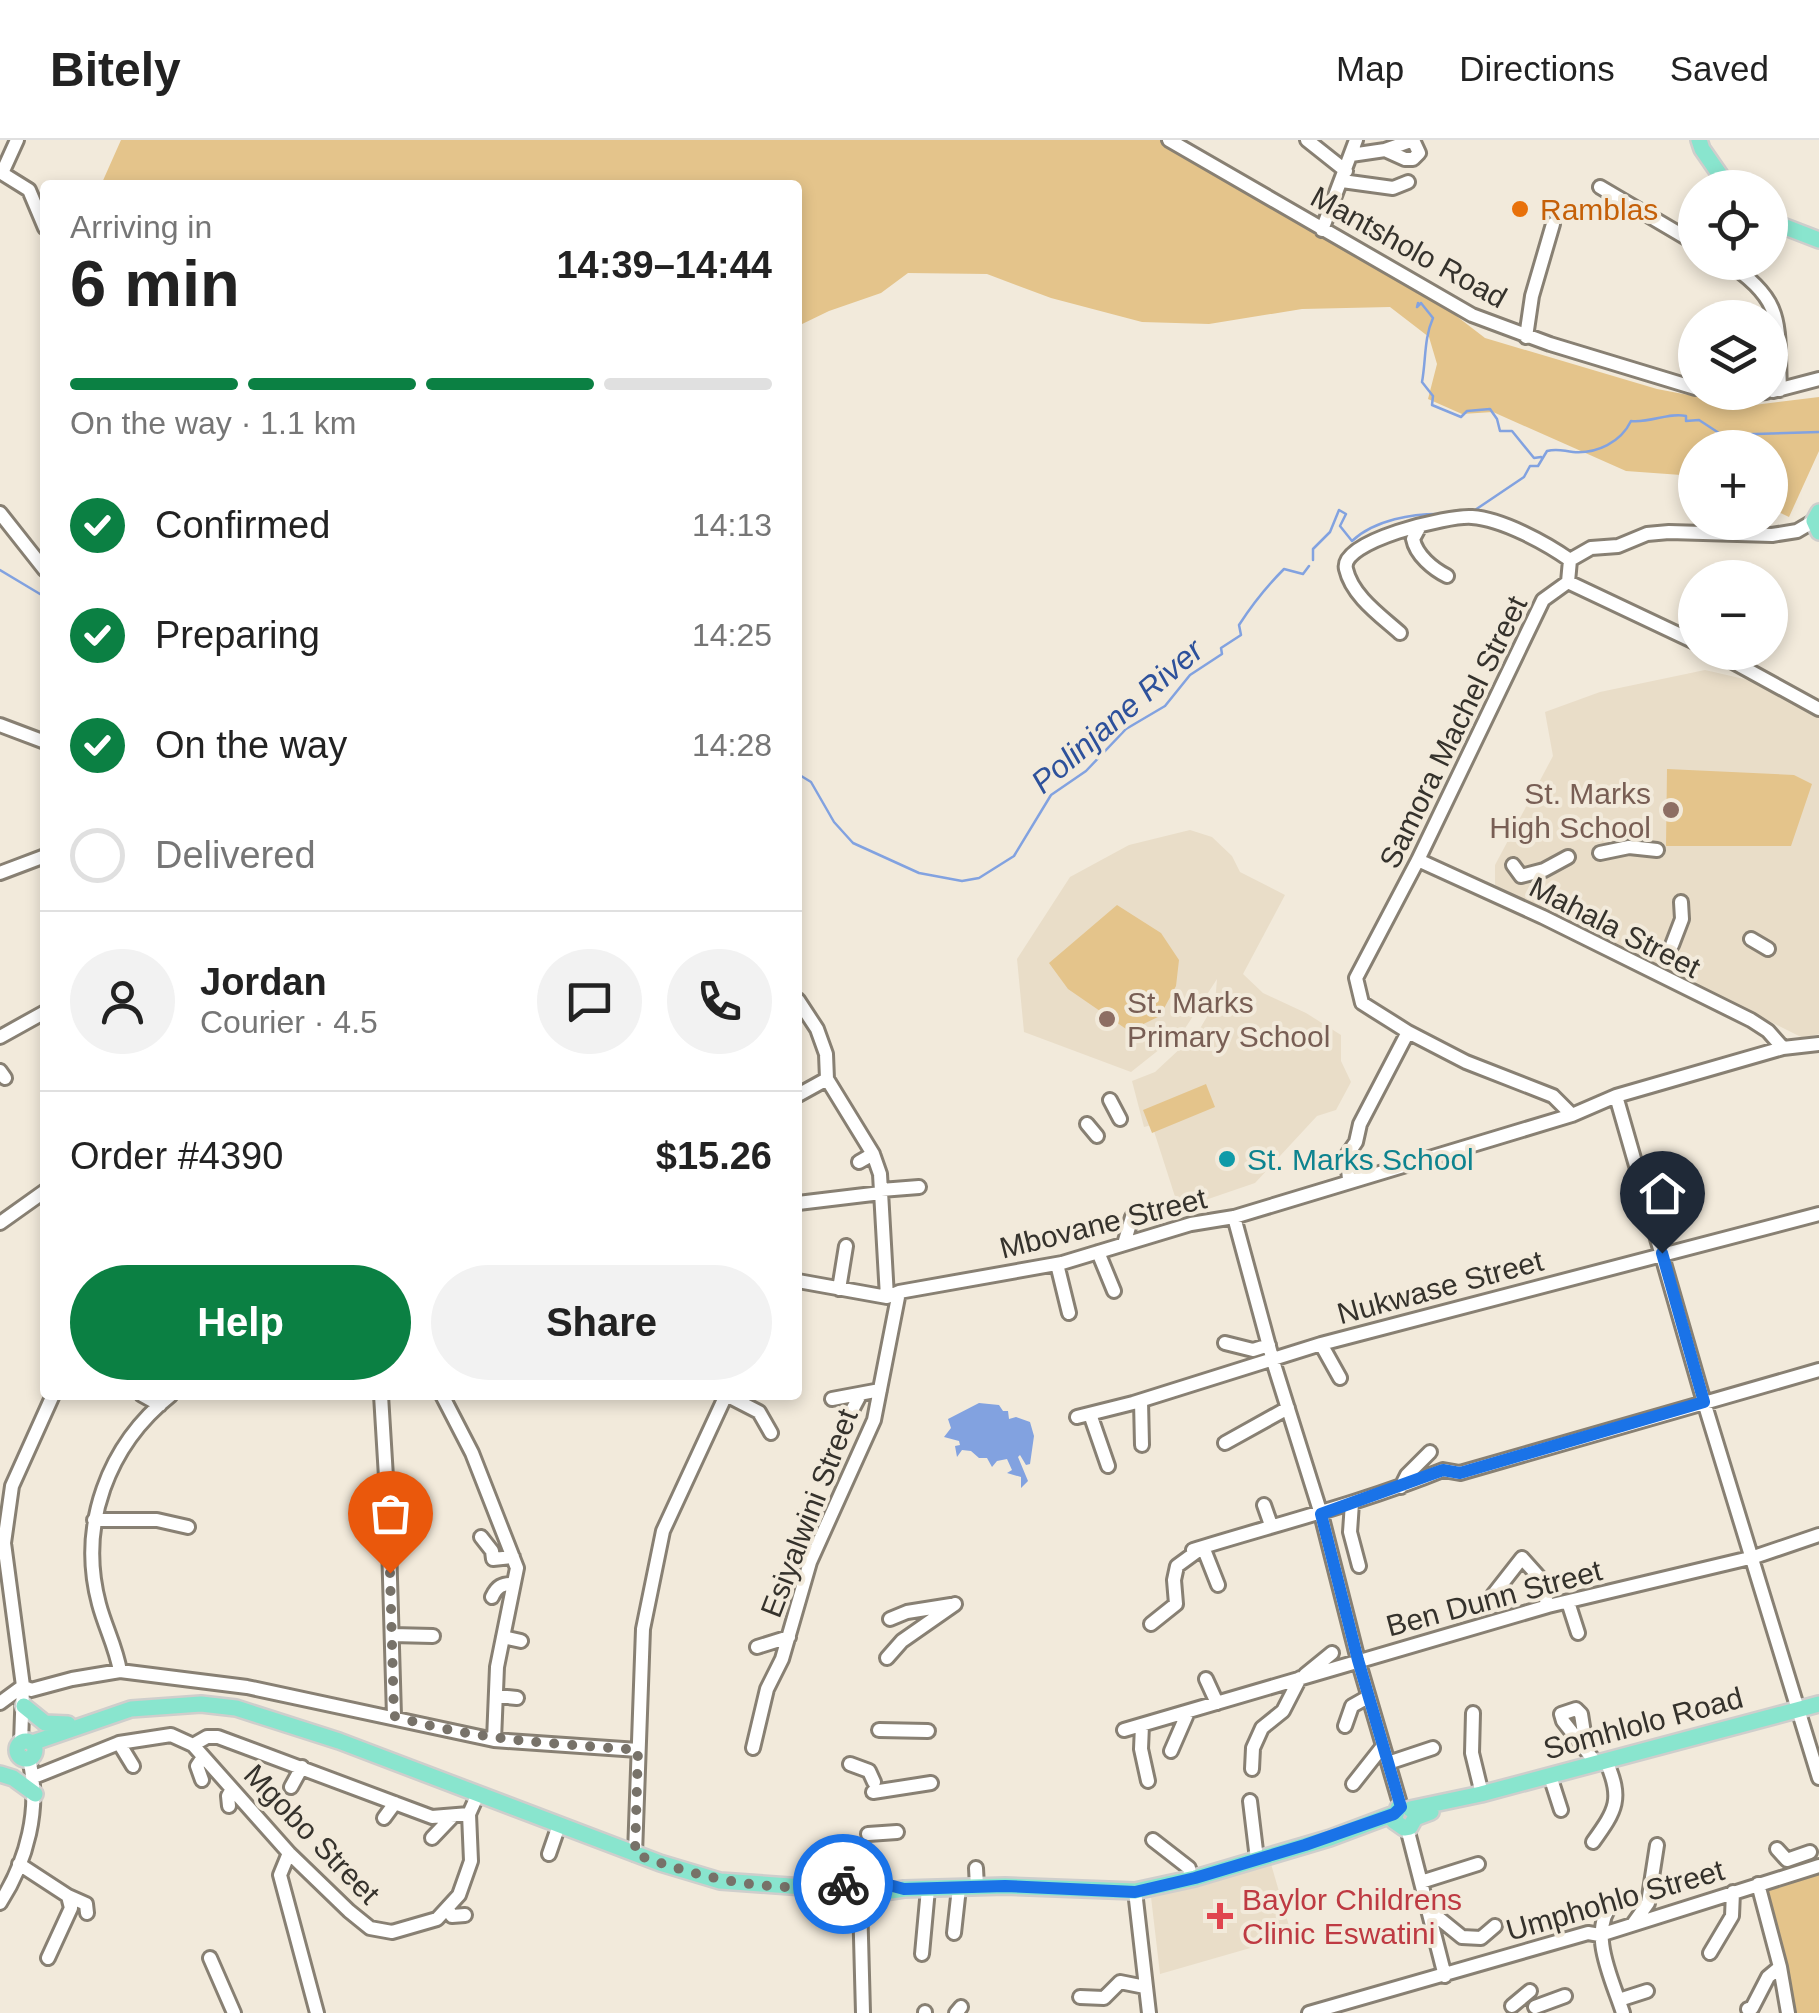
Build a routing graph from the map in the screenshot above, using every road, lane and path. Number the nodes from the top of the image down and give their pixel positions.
1 (16, 140) edge
2 (1168, 140) edge
3 (1306, 140) edge
4 (1356, 140) edge
5 (1699, 140) edge
6 (1385, 150) dead end
7 (1352, 155) junction
8 (1717, 170) edge
9 (1, 172) edge
10 (1344, 176) junction
11 (1408, 182) dead end
12 (1600, 187) dead end
13 (40, 216) edge
14 (1659, 221) junction
15 (1553, 224) dead end
16 (1642, 224) dead end
17 (1788, 229) edge
18 (1322, 230) junction
19 (1678, 233) edge
20 (1819, 240) edge
21 (1749, 280) edge
22 (1768, 300) edge
23 (1526, 336) junction
24 (1819, 376) edge
25 (1678, 383) edge
26 (1788, 384) edge
27 (0, 513) edge
28 (1817, 522) edge
29 (1419, 528) junction
30 (1570, 560) junction
31 (40, 564) edge
32 (1447, 576) dead end
33 (1568, 582) junction
34 (1400, 633) dead end
35 (1678, 634) edge
36 (1747, 670) edge
37 (1819, 709) edge
38 (0, 726) edge
39 (40, 740) edge
40 (1657, 850) dead end
41 (1600, 853) dead end
42 (1568, 857) dead end
43 (40, 858) edge
44 (1418, 860) junction
45 (1514, 865) dead end
46 (0, 873) edge
47 (1682, 902) dead end
48 (1750, 940) dead end
49 (1672, 945) dead end
50 (1768, 949) dead end
51 (802, 1006) edge
52 (40, 1015) edge
53 (1408, 1032) junction
54 (0, 1037) edge
55 (1819, 1044) edge
56 (1784, 1048) junction
57 (827, 1079) junction
58 (802, 1093) edge
59 (1616, 1096) junction
60 (1110, 1100) dead end
61 (1572, 1115) junction
62 (1120, 1119) dead end
63 (1087, 1124) dead end
64 (1097, 1136) dead end
65 (873, 1154) junction
66 (860, 1162) dead end
67 (1349, 1180) junction
68 (919, 1187) dead end
69 (881, 1192) junction
70 (40, 1195) edge
71 (802, 1202) edge
72 (1819, 1214) edge
73 (1132, 1217) dead end
74 (1234, 1217) junction
75 (0, 1223) edge
76 (1124, 1244) junction
77 (846, 1246) dead end
78 (1098, 1252) junction
79 (1662, 1253) junction
80 (1057, 1264) junction
81 (802, 1282) edge
82 (839, 1289) junction
83 (1114, 1291) dead end
84 (893, 1295) junction
85 (1069, 1313) dead end
86 (1226, 1342) dead end
87 (1321, 1344) junction
88 (1269, 1345) junction
89 (1273, 1361) junction
90 (1819, 1370) edge
91 (1340, 1378) dead end
92 (880, 1390) junction
93 (860, 1395) junction
94 (832, 1399) dead end
95 (51, 1400) edge
96 (151, 1400) edge
97 (166, 1400) edge
98 (381, 1400) edge
99 (445, 1400) edge
100 (724, 1400) edge
101 (736, 1400) edge
102 (746, 1400) edge
103 (1141, 1401) junction
104 (1704, 1402) junction
105 (762, 1404) dead end
106 (160, 1405) junction
107 (1288, 1408) junction
108 (850, 1414) dead end
109 (771, 1432) dead end
110 (1225, 1442) dead end
111 (1142, 1445) dead end
112 (1430, 1452) dead end
113 (1108, 1466) dead end
114 (1400, 1488) junction
115 (1352, 1503) junction
116 (1264, 1505) dead end
117 (1321, 1514) junction
118 (94, 1520) junction
119 (1271, 1525) junction
120 (188, 1527) dead end
121 (1819, 1535) edge
122 (481, 1537) dead end
123 (1198, 1548) junction
124 (513, 1557) junction
125 (1754, 1557) junction
126 (1359, 1566) dead end
127 (514, 1584) junction
128 (1218, 1585) dead end
129 (1493, 1595) dead end
130 (492, 1597) dead end
131 (1568, 1602) junction
132 (1548, 1606) junction
133 (890, 1619) dead end
134 (1151, 1624) dead end
135 (1578, 1633) dead end
136 (392, 1635) junction
137 (433, 1636) dead end
138 (502, 1637) junction
139 (789, 1637) junction
140 (521, 1641) dead end
141 (758, 1647) dead end
142 (1332, 1653) dead end
143 (887, 1658) dead end
144 (1358, 1660) junction
145 (120, 1671) junction
146 (1302, 1677) junction
147 (1206, 1679) dead end
148 (23, 1686) junction
149 (496, 1696) junction
150 (1368, 1697) junction
151 (517, 1698) dead end
152 (0, 1703) edge
153 (1217, 1703) junction
154 (1819, 1704) edge
155 (24, 1710) junction
156 (1797, 1710) junction
157 (1188, 1712) junction
158 (1473, 1713) dead end
159 (394, 1716) junction
160 (1142, 1725) junction
161 (77, 1726) junction
162 (1346, 1726) dead end
163 (879, 1730) dead end
164 (1124, 1730) dead end
165 (928, 1731) dead end
166 (494, 1740) junction
167 (119, 1743) junction
168 (193, 1745) junction
169 (1382, 1746) junction
170 (1586, 1746) dead end
171 (753, 1748) dead end
172 (1433, 1748) dead end
173 (27, 1749) junction
174 (638, 1750) junction
175 (1172, 1751) dead end
176 (203, 1756) junction
177 (0, 1761) edge
178 (1601, 1762) junction
179 (1388, 1763) junction
180 (850, 1764) dead end
181 (133, 1766) dead end
182 (306, 1768) junction
183 (1252, 1769) dead end
184 (0, 1772) edge
185 (34, 1776) junction
186 (1550, 1776) junction
187 (1819, 1778) edge
188 (202, 1780) dead end
189 (1148, 1781) dead end
190 (932, 1783) dead end
191 (1353, 1784) dead end
192 (297, 1786) dead end
193 (232, 1789) junction
194 (35, 1794) junction
195 (478, 1794) junction
196 (1481, 1794) junction
197 (1250, 1801) dead end
198 (395, 1802) junction
199 (229, 1806) dead end
200 (1561, 1810) dead end
201 (470, 1814) junction
202 (453, 1816) junction
203 (1404, 1817) junction
204 (384, 1818) dead end
205 (559, 1825) junction
206 (897, 1832) dead end
207 (868, 1834) dead end
208 (432, 1838) dead end
209 (1153, 1840) dead end
210 (1593, 1842) dead end
211 (1657, 1845) dead end
212 (1777, 1849) dead end
213 (1810, 1852) dead end
214 (289, 1853) junction
215 (548, 1854) dead end
216 (635, 1854) junction
217 (1257, 1860) junction
218 (19, 1864) junction
219 (1478, 1864) dead end
220 (1819, 1866) edge
221 (976, 1868) dead end
222 (1191, 1879) junction
223 (1421, 1882) junction
224 (1758, 1884) junction
225 (978, 1887) junction
226 (283, 1888) junction
227 (958, 1888) junction
228 (928, 1889) junction
229 (861, 1891) junction
230 (1135, 1892) junction
231 (1733, 1892) junction
232 (68, 1896) junction
233 (300, 1898) dead end
234 (1614, 1902) dead end
235 (0, 1903) edge
236 (446, 1909) junction
237 (1428, 1910) junction
238 (87, 1914) dead end
239 (465, 1915) dead end
240 (1633, 1924) junction
241 (1495, 1926) dead end
242 (954, 1932) dead end
243 (1600, 1935) junction
244 (1710, 1952) dead end
245 (922, 1954) dead end
246 (48, 1958) dead end
247 (210, 1958) dead end
248 (1780, 1967) junction
249 (1445, 1976) junction
250 (307, 1979) junction
251 (324, 1987) dead end
252 (1145, 1987) junction
253 (1530, 1990) dead end
254 (1647, 1992) dead end
255 (1565, 1996) dead end
256 (1080, 1997) dead end
257 (1512, 2006) dead end
258 (1621, 2006) edge
259 (1536, 2007) dead end
260 (1348, 2008) edge
261 (1748, 2009) dead end
262 (1326, 2011) edge
263 (234, 2013) edge
264 (317, 2013) edge
265 (863, 2013) edge
266 (1148, 2013) edge
267 (1309, 2013) edge
268 (1788, 2013) edge

1 - 9 street
2 - 18 street, Mantsholo Road
3 - 10 street
4 - 7 street
5 - 8 main road
6 - 7 street
7 - 10 street
9 - 13 street
10 - 11 street
10 - 18 street
12 - 14 street
14 - 16 street
14 - 19 street
15 - 23 street
17 - 20 main road
18 - 23 street, Mantsholo Road
21 - 22 street
23 - 25 street, Mantsholo Road
24 - 26 street
27 - 31 street
28 - 30 street
29 - 30 street
29 - 32 street
29 - 34 street
30 - 33 street, Samora Machel Street
33 - 35 street
33 - 44 street, Samora Machel Street
36 - 37 street
38 - 39 street
40 - 41 street
42 - 45 street
43 - 46 street
44 - 53 street, Samora Machel Street
44 - 56 street, Mahala Street
47 - 49 street
48 - 50 street
51 - 57 street
52 - 54 street
53 - 61 street, Samora Machel Street
53 - 67 street
55 - 56 street, Mbovane Street
56 - 59 street, Mbovane Street
57 - 58 street
57 - 65 street, Esiyalwini Street
59 - 61 street, Mbovane Street
59 - 79 street
60 - 62 street
61 - 67 street, Mbovane Street
63 - 64 street
65 - 66 street
65 - 69 street, Esiyalwini Street
67 - 74 street, Mbovane Street
68 - 69 street
69 - 71 street
69 - 84 street, Esiyalwini Street
70 - 75 street
72 - 79 street, Nukwase Street
73 - 76 street
74 - 76 street, Mbovane Street
74 - 88 street
76 - 78 street, Mbovane Street
77 - 82 street
78 - 80 street, Mbovane Street
78 - 83 street
79 - 87 street, Nukwase Street
79 - 104 street
80 - 84 street, Mbovane Street
80 - 85 street
81 - 82 street, Mbovane Street
82 - 84 street, Mbovane Street
84 - 92 street, Esiyalwini Street
86 - 88 street
87 - 89 street, Nukwase Street
87 - 91 street
88 - 89 street
89 - 103 street, Nukwase Street
89 - 107 street
90 - 104 street
92 - 93 street
92 - 139 street, Esiyalwini Street
93 - 94 street
93 - 108 street
95 - 148 street
96 - 106 street
97 - 106 street
98 - 136 street
99 - 124 street
100 - 174 street
101 - 109 street
102 - 105 street
103 - 111 street
103 - 113 street, Nukwase Street
104 - 114 street
104 - 125 street
106 - 118 street
107 - 110 street
107 - 117 street
112 - 114 street
114 - 115 street
115 - 117 street
115 - 126 street
116 - 119 street
117 - 119 street
117 - 144 street
118 - 120 street
118 - 145 street
119 - 123 street
121 - 125 street, Ben Dunn Street
122 - 124 street
123 - 128 street
123 - 134 street
124 - 127 street
125 - 131 street, Ben Dunn Street
125 - 156 street
127 - 130 street
127 - 138 street
129 - 132 street
131 - 132 street, Ben Dunn Street
131 - 135 street
132 - 144 street, Ben Dunn Street
133 - 143 street
136 - 137 street
136 - 159 street
138 - 140 street
138 - 149 street
139 - 141 street
139 - 171 street, Esiyalwini Street
142 - 146 street
144 - 146 street, Ben Dunn Street
144 - 150 street
145 - 148 street
145 - 159 street
146 - 153 street, Ben Dunn Street
146 - 183 street
147 - 153 street
148 - 152 street
148 - 155 street
149 - 151 street
149 - 166 street
150 - 162 street
150 - 169 street
153 - 157 street, Ben Dunn Street
154 - 156 main road, Somhlolo Road
155 - 161 main road
155 - 173 street
156 - 178 main road, Somhlolo Road
156 - 187 street
157 - 160 street, Ben Dunn Street
157 - 175 street
158 - 196 street
159 - 166 street
160 - 164 street, Ben Dunn Street
160 - 189 street
161 - 173 main road, Somhlolo Road
161 - 195 main road, Somhlolo Road
163 - 165 street
166 - 174 street
167 - 168 street
167 - 181 street
167 - 185 street
168 - 176 street, Mgobo Street
168 - 182 street
169 - 179 street
169 - 191 street
170 - 178 street
172 - 179 street
173 - 177 main road, Somhlolo Road
173 - 184 main road, Somhlolo Road
173 - 185 street
174 - 216 street
176 - 188 street
176 - 193 street, Mgobo Street
178 - 186 main road, Somhlolo Road
178 - 210 street
179 - 203 street
180 - 190 street
182 - 192 street
182 - 198 street
184 - 194 main road
185 - 194 street
186 - 196 main road, Somhlolo Road
186 - 200 street
193 - 199 street
193 - 214 street, Mgobo Street
194 - 218 street
195 - 201 street
195 - 205 main road, Somhlolo Road
196 - 203 main road, Somhlolo Road
197 - 217 street
198 - 202 street
198 - 204 street
201 - 202 street
201 - 236 street
202 - 208 street
203 - 217 main road, Somhlolo Road
203 - 223 street
205 - 215 street
205 - 216 main road, Somhlolo Road
206 - 207 street
209 - 222 street
211 - 240 street
212 - 213 street
214 - 226 street
214 - 236 street, Mgobo Street
216 - 229 main road, Somhlolo Road
217 - 222 main road, Somhlolo Road
218 - 232 street
218 - 235 street
219 - 223 street
220 - 224 street, Umphohlo Street
221 - 225 street
222 - 230 main road, Somhlolo Road
223 - 237 street
224 - 231 street, Umphohlo Street
224 - 248 street
225 - 227 main road, Somhlolo Road
225 - 230 main road, Somhlolo Road
226 - 233 street
226 - 250 street
227 - 228 main road, Somhlolo Road
227 - 242 street
228 - 229 main road, Somhlolo Road
228 - 245 street
229 - 265 street
230 - 252 street
231 - 240 street, Umphohlo Street
231 - 244 street
232 - 238 street
232 - 246 street
234 - 243 street
236 - 239 street
237 - 241 street
237 - 249 street
240 - 243 street, Umphohlo Street
243 - 249 street, Umphohlo Street
243 - 258 street
247 - 263 street
248 - 261 street
248 - 268 street
249 - 260 street, Umphohlo Street
250 - 251 street
250 - 264 street
252 - 256 street
252 - 266 street
253 - 257 street
254 - 258 street
255 - 259 street
260 - 262 street, Umphohlo Street
262 - 267 street, Umphohlo Street

